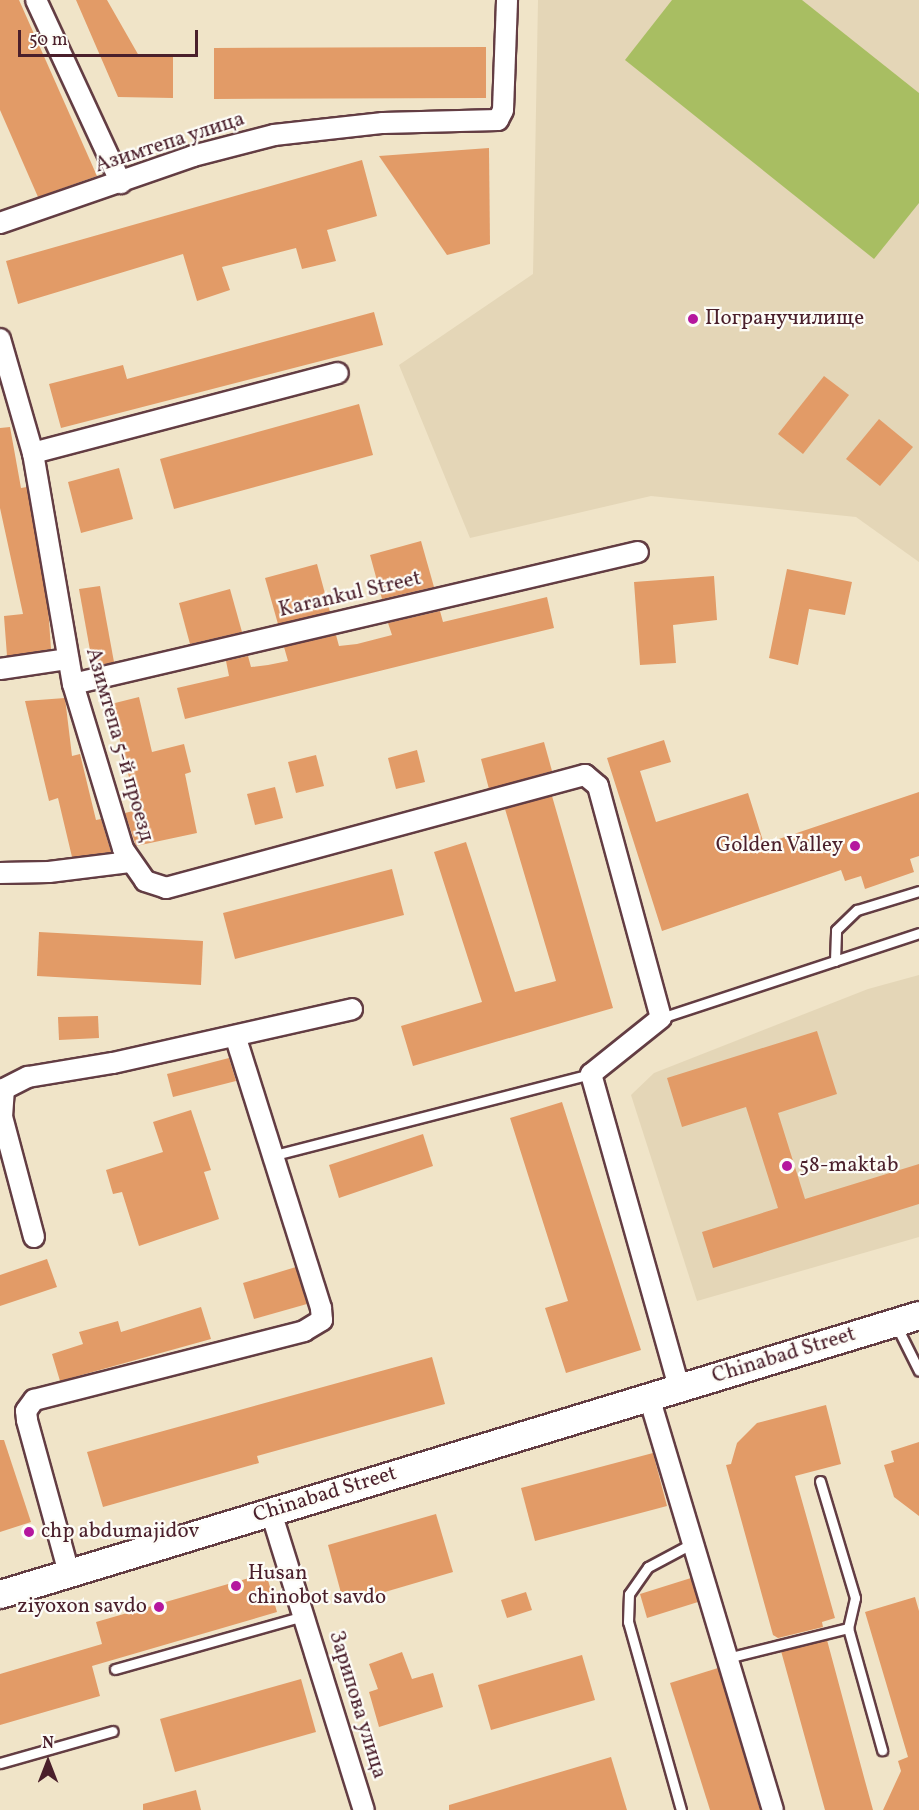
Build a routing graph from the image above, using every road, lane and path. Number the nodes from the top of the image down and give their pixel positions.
1 (36, 0) edge
2 (507, 0) edge
3 (121, 183) junction
4 (0, 223) edge
5 (0, 339) edge
6 (338, 372) dead end
7 (33, 453) junction
8 (638, 552) dead end
9 (68, 659) junction
10 (0, 669) edge
11 (72, 684) junction
12 (129, 862) junction
13 (0, 873) edge
14 (919, 891) edge
15 (919, 933) edge
16 (835, 961) junction
17 (352, 1009) dead end
18 (661, 1018) junction
19 (235, 1036) junction
20 (591, 1074) junction
21 (272, 1156) junction
22 (34, 1237) dead end
23 (907, 1319) edge
24 (919, 1371) edge
25 (679, 1388) junction
26 (650, 1397) junction
27 (820, 1481) dead end
28 (271, 1512) junction
29 (693, 1543) junction
30 (69, 1573) junction
31 (0, 1594) edge
32 (304, 1616) junction
33 (848, 1628) junction
34 (728, 1658) junction
35 (115, 1669) dead end
36 (113, 1731) dead end
37 (882, 1750) dead end
38 (0, 1763) edge
39 (364, 1810) edge
40 (681, 1810) edge
41 (773, 1810) edge

1 - 3 street
2 - 3 street, Азимтепа улица
3 - 4 street, Азимтепа улица
5 - 7 street, Азимтепа 5-й проезд
6 - 7 street
7 - 9 street, Азимтепа 5-й проезд
8 - 11 street, Karankul Street
9 - 10 street
9 - 11 street, Азимтепа 5-й проезд
11 - 12 street, Азимтепа 5-й проезд
12 - 13 street
12 - 18 street, Азимтепа 5-й проезд
14 - 16 lane
15 - 16 lane
16 - 18 lane
17 - 19 street
18 - 20 street
19 - 21 street
19 - 22 street
20 - 21 lane
20 - 25 street
21 - 30 street
23 - 24 lane
23 - 25 main road, Chinabad Street
25 - 26 main road, Chinabad Street
26 - 28 main road, Chinabad Street
26 - 29 street
27 - 33 lane
28 - 30 main road, Chinabad Street
28 - 32 street, Зарипова улица
29 - 34 street
29 - 40 lane
30 - 31 main road, Chinabad Street
32 - 35 lane
32 - 39 street, Зарипова улица
33 - 34 lane
33 - 37 lane
34 - 41 street
36 - 38 lane

